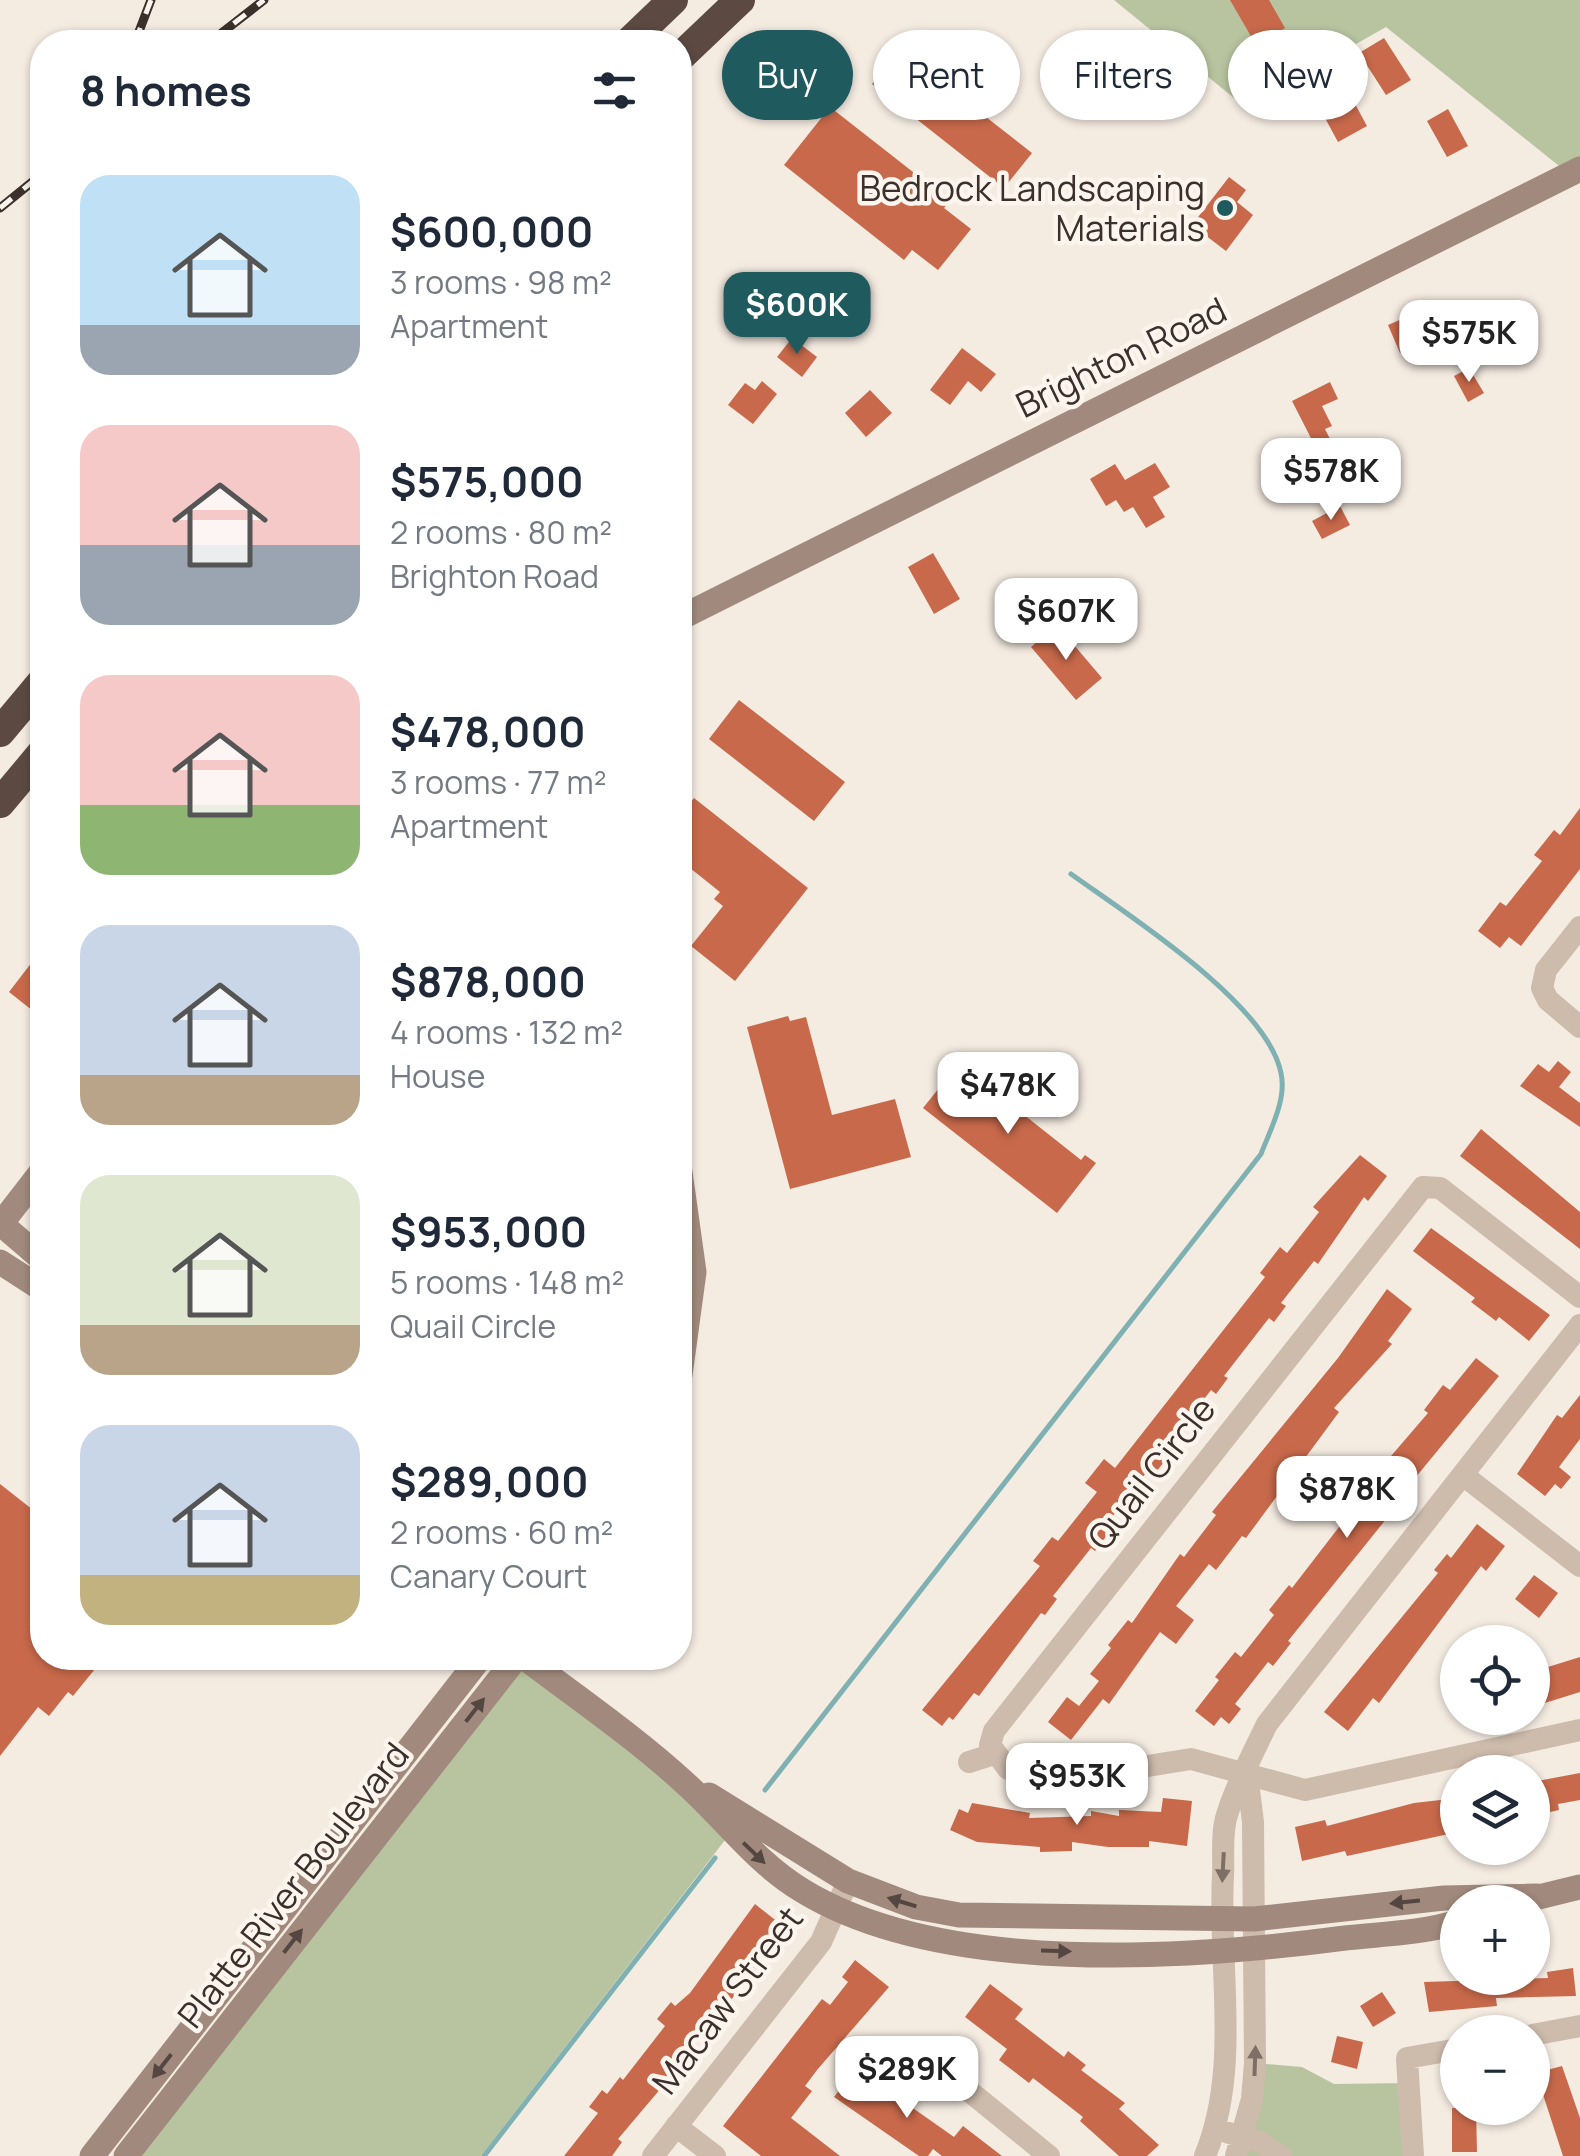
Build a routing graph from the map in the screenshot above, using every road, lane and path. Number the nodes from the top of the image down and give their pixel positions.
1 (674, 0) edge
2 (740, 0) edge
3 (642, 30) edge
4 (692, 46) edge
5 (1580, 169) edge
6 (692, 615) edge
7 (30, 696) edge
8 (0, 732) edge
9 (30, 767) edge
10 (0, 803) edge
11 (1580, 927) edge
12 (1580, 1027) edge
13 (30, 1186) edge
14 (0, 1224) edge
15 (30, 1249) edge
16 (692, 1258) edge
17 (0, 1262) edge
18 (30, 1281) edge
19 (692, 1287) edge
20 (1580, 1297) edge
21 (1580, 1325) edge
22 (1463, 1474) junction
23 (1580, 1566) edge
24 (471, 1670) edge
25 (507, 1670) edge
26 (540, 1670) edge
27 (1580, 1730) edge
28 (994, 1754) junction
29 (970, 1762) dead end
30 (1246, 1774) junction
31 (686, 1783) junction
32 (848, 1881) junction
33 (1580, 1887) edge
34 (1550, 1894) edge
35 (1440, 1898) edge
36 (837, 1908) junction
37 (1254, 1919) junction
38 (1221, 1920) junction
39 (1440, 1924) edge
40 (1254, 1948) junction
41 (1222, 1949) junction
42 (236, 1970) junction
43 (258, 1987) junction
44 (1580, 2026) edge
45 (1550, 2032) edge
46 (915, 2046) dead end
47 (1440, 2052) edge
48 (676, 2126) junction
49 (1216, 2129) junction
50 (1240, 2147) edge
51 (92, 2156) edge
52 (126, 2156) edge
53 (653, 2156) edge
54 (715, 2156) edge
55 (1049, 2156) edge
56 (1205, 2156) edge
57 (1281, 2156) edge
58 (1413, 2156) edge

1 - 3 highway
2 - 4 highway
5 - 6 street, Brighton Road
7 - 8 highway
9 - 10 highway
11 - 12 street
13 - 14 street
14 - 15 street
16 - 19 street
17 - 18 street
20 - 28 street, Quail Circle
21 - 22 street
22 - 23 street
22 - 30 street
24 - 42 street, Platte River Boulevard
43 -> 25 street, Platte River Boulevard
26 - 31 street
27 - 30 street
28 - 29 street
28 - 30 street
30 - 37 street
30 -> 38 street
31 - 32 street
31 -> 36 street
32 - 36 street, Macaw Street
38 -> 32 street
33 - 34 street
35 -> 37 street
36 -> 41 street
36 - 48 street, Macaw Street
37 - 38 street
37 - 40 street
38 - 41 street
39 - 40 street
40 - 41 street
50 -> 40 street
41 - 49 street
42 - 43 street
42 -> 51 street, Platte River Boulevard
43 - 52 street, Platte River Boulevard
44 - 45 street
46 - 55 street
47 - 58 street
48 - 53 street, Macaw Street
48 - 54 street
49 - 50 street
49 - 56 street
50 - 57 street

